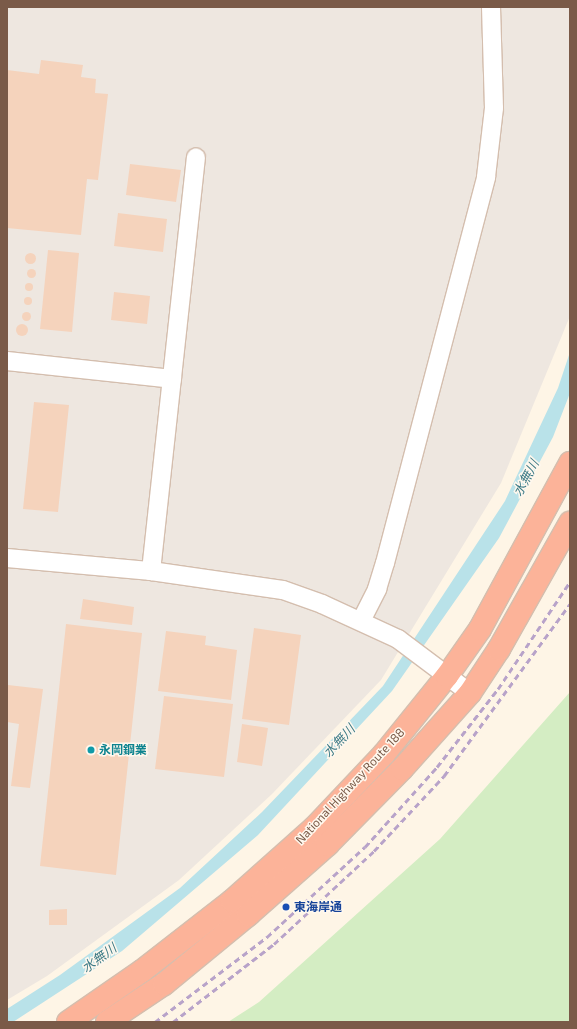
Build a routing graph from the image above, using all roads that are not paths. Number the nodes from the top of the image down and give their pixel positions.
1 (491, 7) edge
2 (196, 157) dead end
3 (7, 361) edge
4 (172, 379) junction
5 (570, 463) edge
6 (570, 523) edge
7 (7, 558) edge
8 (151, 571) junction
9 (361, 621) junction
10 (447, 676) junction
11 (470, 693) junction
12 (68, 1022) edge
13 (107, 1022) edge

1 - 9 street
2 - 4 street
3 - 4 street
4 - 8 street
5 - 10 highway, National Highway Route 188
6 - 11 highway, National Highway Route 188
7 - 8 street
8 - 9 street
9 - 10 street
10 - 11 street
10 - 12 highway, National Highway Route 188
11 - 13 highway, National Highway Route 188

